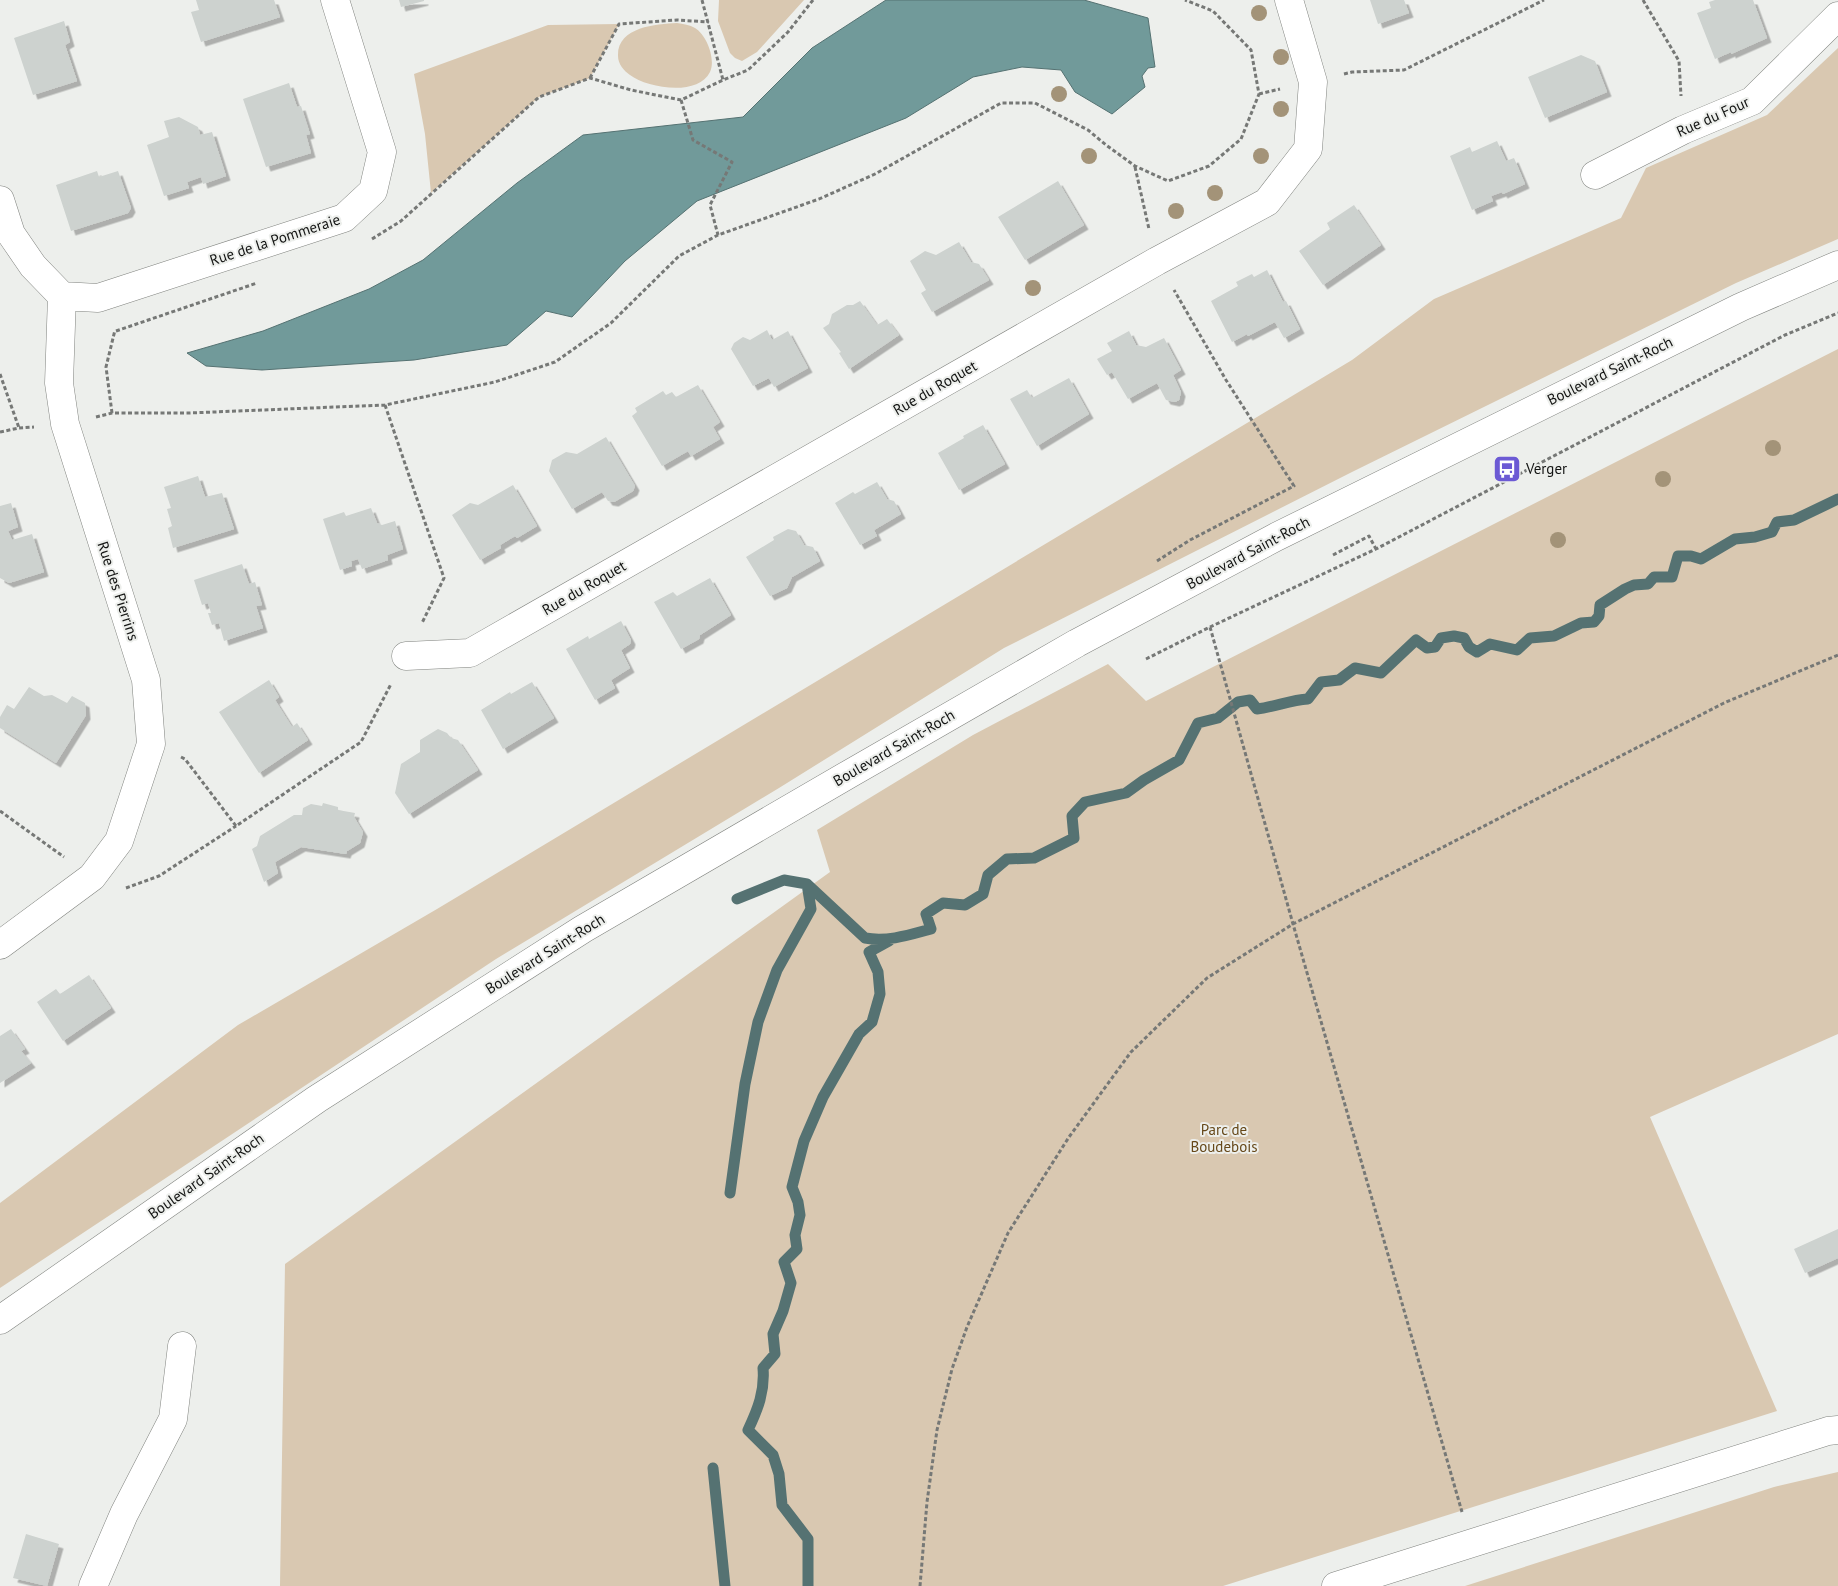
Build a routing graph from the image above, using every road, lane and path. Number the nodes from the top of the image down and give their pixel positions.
1 (335, 0) edge
2 (702, 0) edge
3 (813, 0) edge
4 (1185, 0) edge
5 (1289, 0) edge
6 (1544, 0) edge
7 (1642, 0) edge
8 (1838, 16) edge
9 (709, 22) junction
10 (590, 78) dead end
11 (723, 80) junction
12 (1313, 82) junction
13 (1259, 94) junction
14 (1683, 130) junction
15 (1135, 166) junction
16 (1595, 175) dead end
17 (0, 200) edge
18 (718, 234) junction
19 (1157, 261) junction
20 (1838, 265) edge
21 (62, 296) junction
22 (1838, 313) edge
23 (116, 331) dead end
24 (0, 374) edge
25 (385, 405) junction
26 (0, 432) edge
27 (1260, 502) dead end
28 (1376, 549) junction
29 (1332, 555) dead end
30 (1210, 627) junction
31 (1838, 655) edge
32 (406, 656) junction
33 (1146, 659) dead end
34 (151, 744) junction
35 (0, 811) edge
36 (236, 826) junction
37 (92, 877) junction
38 (1293, 924) junction
39 (0, 945) edge
40 (0, 1320) edge
41 (182, 1346) dead end
42 (1838, 1430) edge
43 (1471, 1544) junction
44 (93, 1586) edge
45 (920, 1586) edge
46 (1336, 1586) edge

1 - 21 street, Rue de la Pommeraie
2 - 9 path
3 - 11 path
4 - 13 path
5 - 12 street, Rue du Roquet
6 - 12 path
7 - 14 path
8 - 14 street, Rue du Four
9 - 10 path
9 - 11 path
11 - 18 path
12 - 13 path
12 - 19 street, Rue du Roquet
13 - 15 path
14 - 16 street, Rue du Four
15 - 18 path
15 - 19 path
17 - 21 street
18 - 25 path
19 - 27 path
19 - 32 street, Rue du Roquet
20 - 40 street, Boulevard Saint-Roch
21 - 34 street, Rue des Pierrins
22 - 28 path
23 - 25 path
24 - 26 path
25 - 32 path
28 - 29 path
28 - 30 path
30 - 33 path
30 - 38 path
31 - 38 path
32 - 36 path
34 - 36 path
34 - 37 street, Rue des Pierrins
35 - 37 path
36 - 37 path
37 - 39 street, Rue des Pierrins
38 - 43 path
38 - 45 path
41 - 44 street
42 - 43 street
43 - 46 street

